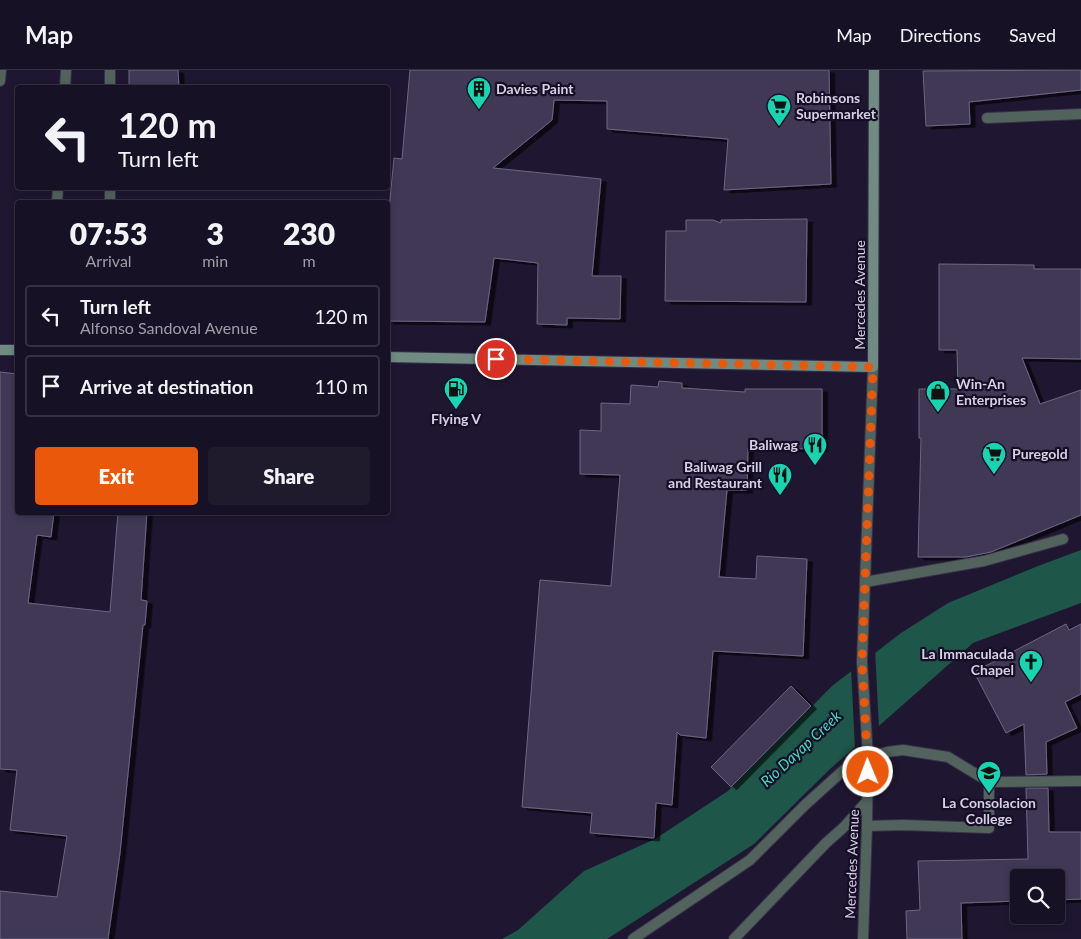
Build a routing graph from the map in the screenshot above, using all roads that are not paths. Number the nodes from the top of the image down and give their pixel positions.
1 (1, 70) edge
2 (66, 70) edge
3 (110, 70) edge
4 (874, 70) edge
5 (0, 81) edge
6 (65, 85) edge
7 (110, 85) edge
8 (1081, 114) edge
9 (987, 118) dead end
10 (0, 350) edge
11 (15, 350) edge
12 (390, 357) edge
13 (873, 367) junction
14 (1063, 539) dead end
15 (865, 582) junction
16 (867, 750) junction
17 (1081, 781) edge
18 (989, 782) junction
19 (867, 801) junction
20 (867, 826) junction
21 (633, 939) edge
22 (734, 939) edge
23 (863, 939) edge

1 - 5 street
2 - 6 street
3 - 7 street
4 - 13 main road, Mercedes Avenue
8 - 9 street
10 - 11 main road
12 - 13 main road
13 - 15 street, Mercedes Avenue
14 - 15 street
15 - 16 street, Mercedes Avenue
16 - 18 street
16 - 19 street, Mercedes Avenue
16 - 21 street
17 - 18 street
18 - 20 street
19 - 20 street, Mercedes Avenue
19 - 22 street
20 - 23 street, Mercedes Avenue

